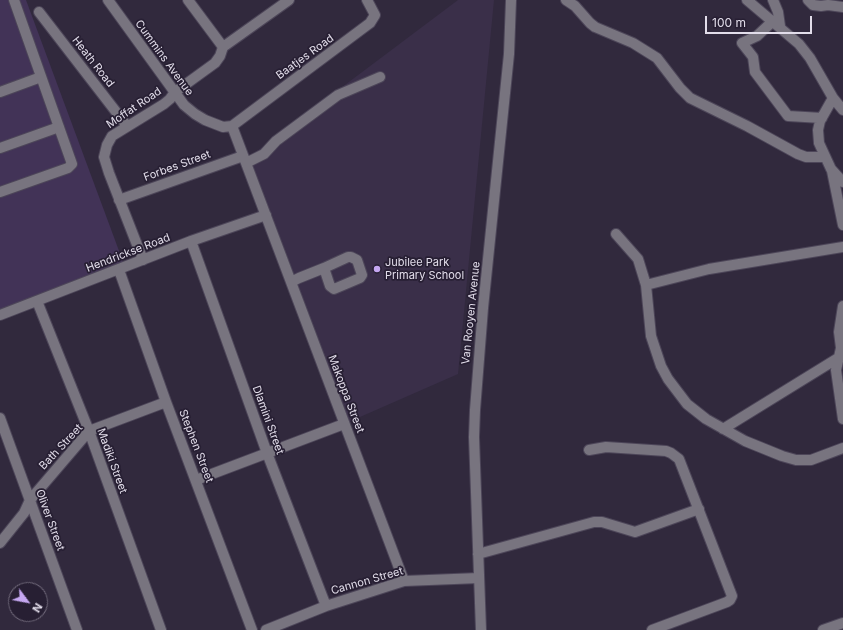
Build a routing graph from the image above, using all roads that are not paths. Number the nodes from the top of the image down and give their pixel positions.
1 (14, 0) edge
2 (108, 0) edge
3 (188, 0) edge
4 (289, 0) edge
5 (366, 0) edge
6 (511, 0) edge
7 (566, 0) edge
8 (747, 0) edge
9 (773, 0) edge
10 (808, 0) edge
11 (843, 7) edge
12 (39, 12) dead end
13 (776, 24) junction
14 (223, 47) junction
15 (41, 77) junction
16 (380, 77) dead end
17 (0, 92) edge
18 (175, 92) junction
19 (833, 98) junction
20 (843, 110) edge
21 (822, 118) junction
22 (59, 126) junction
23 (127, 126) junction
24 (232, 126) junction
25 (0, 148) edge
26 (825, 157) junction
27 (245, 159) junction
28 (831, 169) junction
29 (843, 182) edge
30 (0, 192) edge
31 (119, 200) junction
32 (266, 215) junction
33 (843, 225) edge
34 (616, 234) dead end
35 (191, 241) junction
36 (843, 247) edge
37 (143, 260) junction
38 (324, 268) dead end
39 (119, 270) junction
40 (291, 282) junction
41 (646, 285) junction
42 (37, 301) junction
43 (843, 306) edge
44 (0, 316) edge
45 (841, 356) edge
46 (166, 402) junction
47 (0, 418) edge
48 (843, 419) edge
49 (344, 424) junction
50 (723, 429) junction
51 (89, 431) junction
52 (843, 448) edge
53 (589, 450) dead end
54 (268, 453) junction
55 (196, 480) junction
56 (30, 500) junction
57 (699, 509) junction
58 (0, 542) edge
59 (478, 554) junction
60 (479, 578) junction
61 (404, 582) junction
62 (326, 606) junction
63 (843, 623) edge
64 (77, 630) edge
65 (161, 630) edge
66 (252, 630) edge
67 (266, 630) edge
68 (481, 630) edge
69 (652, 630) edge
70 (823, 630) edge

1 - 15 street
2 - 18 street, Cummins Avenue
3 - 14 street
4 - 14 street, Moffat Road
5 - 24 street, Baatjes Road
6 - 59 street, Van Rooyen Avenue
7 - 26 street
8 - 13 street
9 - 13 street
10 - 11 street
12 - 23 street, Heath Road
13 - 19 street
13 - 21 street
14 - 18 street, Moffat Road
15 - 17 street
15 - 22 street
16 - 27 street, Forbes Street
18 - 23 street, Moffat Road
18 - 24 street, Cummins Avenue
19 - 20 street
19 - 21 street
21 - 26 street
22 - 25 street
22 - 30 street
23 - 31 street, Moffat Road
24 - 27 street
26 - 28 street
27 - 31 street, Forbes Street
27 - 32 street
28 - 29 street
28 - 33 street
31 - 37 street, Moffat Road
32 - 35 street, Hendrickse Road
32 - 40 street, Makoppa Street
34 - 41 street
35 - 37 street, Hendrickse Road
35 - 54 street, Dlamini Street
36 - 41 street
37 - 39 street, Hendrickse Road
38 - 40 street
39 - 42 street, Hendrickse Road
39 - 46 street, Stephen Street
40 - 49 street, Makoppa Street
41 - 50 street
42 - 44 street, Hendrickse Road
42 - 51 street, Madiki Street
43 - 45 street
45 - 48 street
45 - 50 street
46 - 51 street, Bath Street
46 - 55 street, Stephen Street
47 - 56 street, Oliver Street
49 - 54 street
49 - 61 street, Makoppa Street
50 - 52 street
51 - 56 street, Bath Street
51 - 65 street, Madiki Street
53 - 57 street
54 - 55 street
54 - 62 street, Dlamini Street
55 - 66 street, Stephen Street
56 - 58 street, Bath Street
56 - 64 street, Oliver Street
57 - 59 street
57 - 69 street
59 - 60 street, Van Rooyen Avenue
60 - 61 street, Cannon Street
60 - 68 street, Van Rooyen Avenue
61 - 62 street, Cannon Street
62 - 67 street, Cannon Street
63 - 70 street

